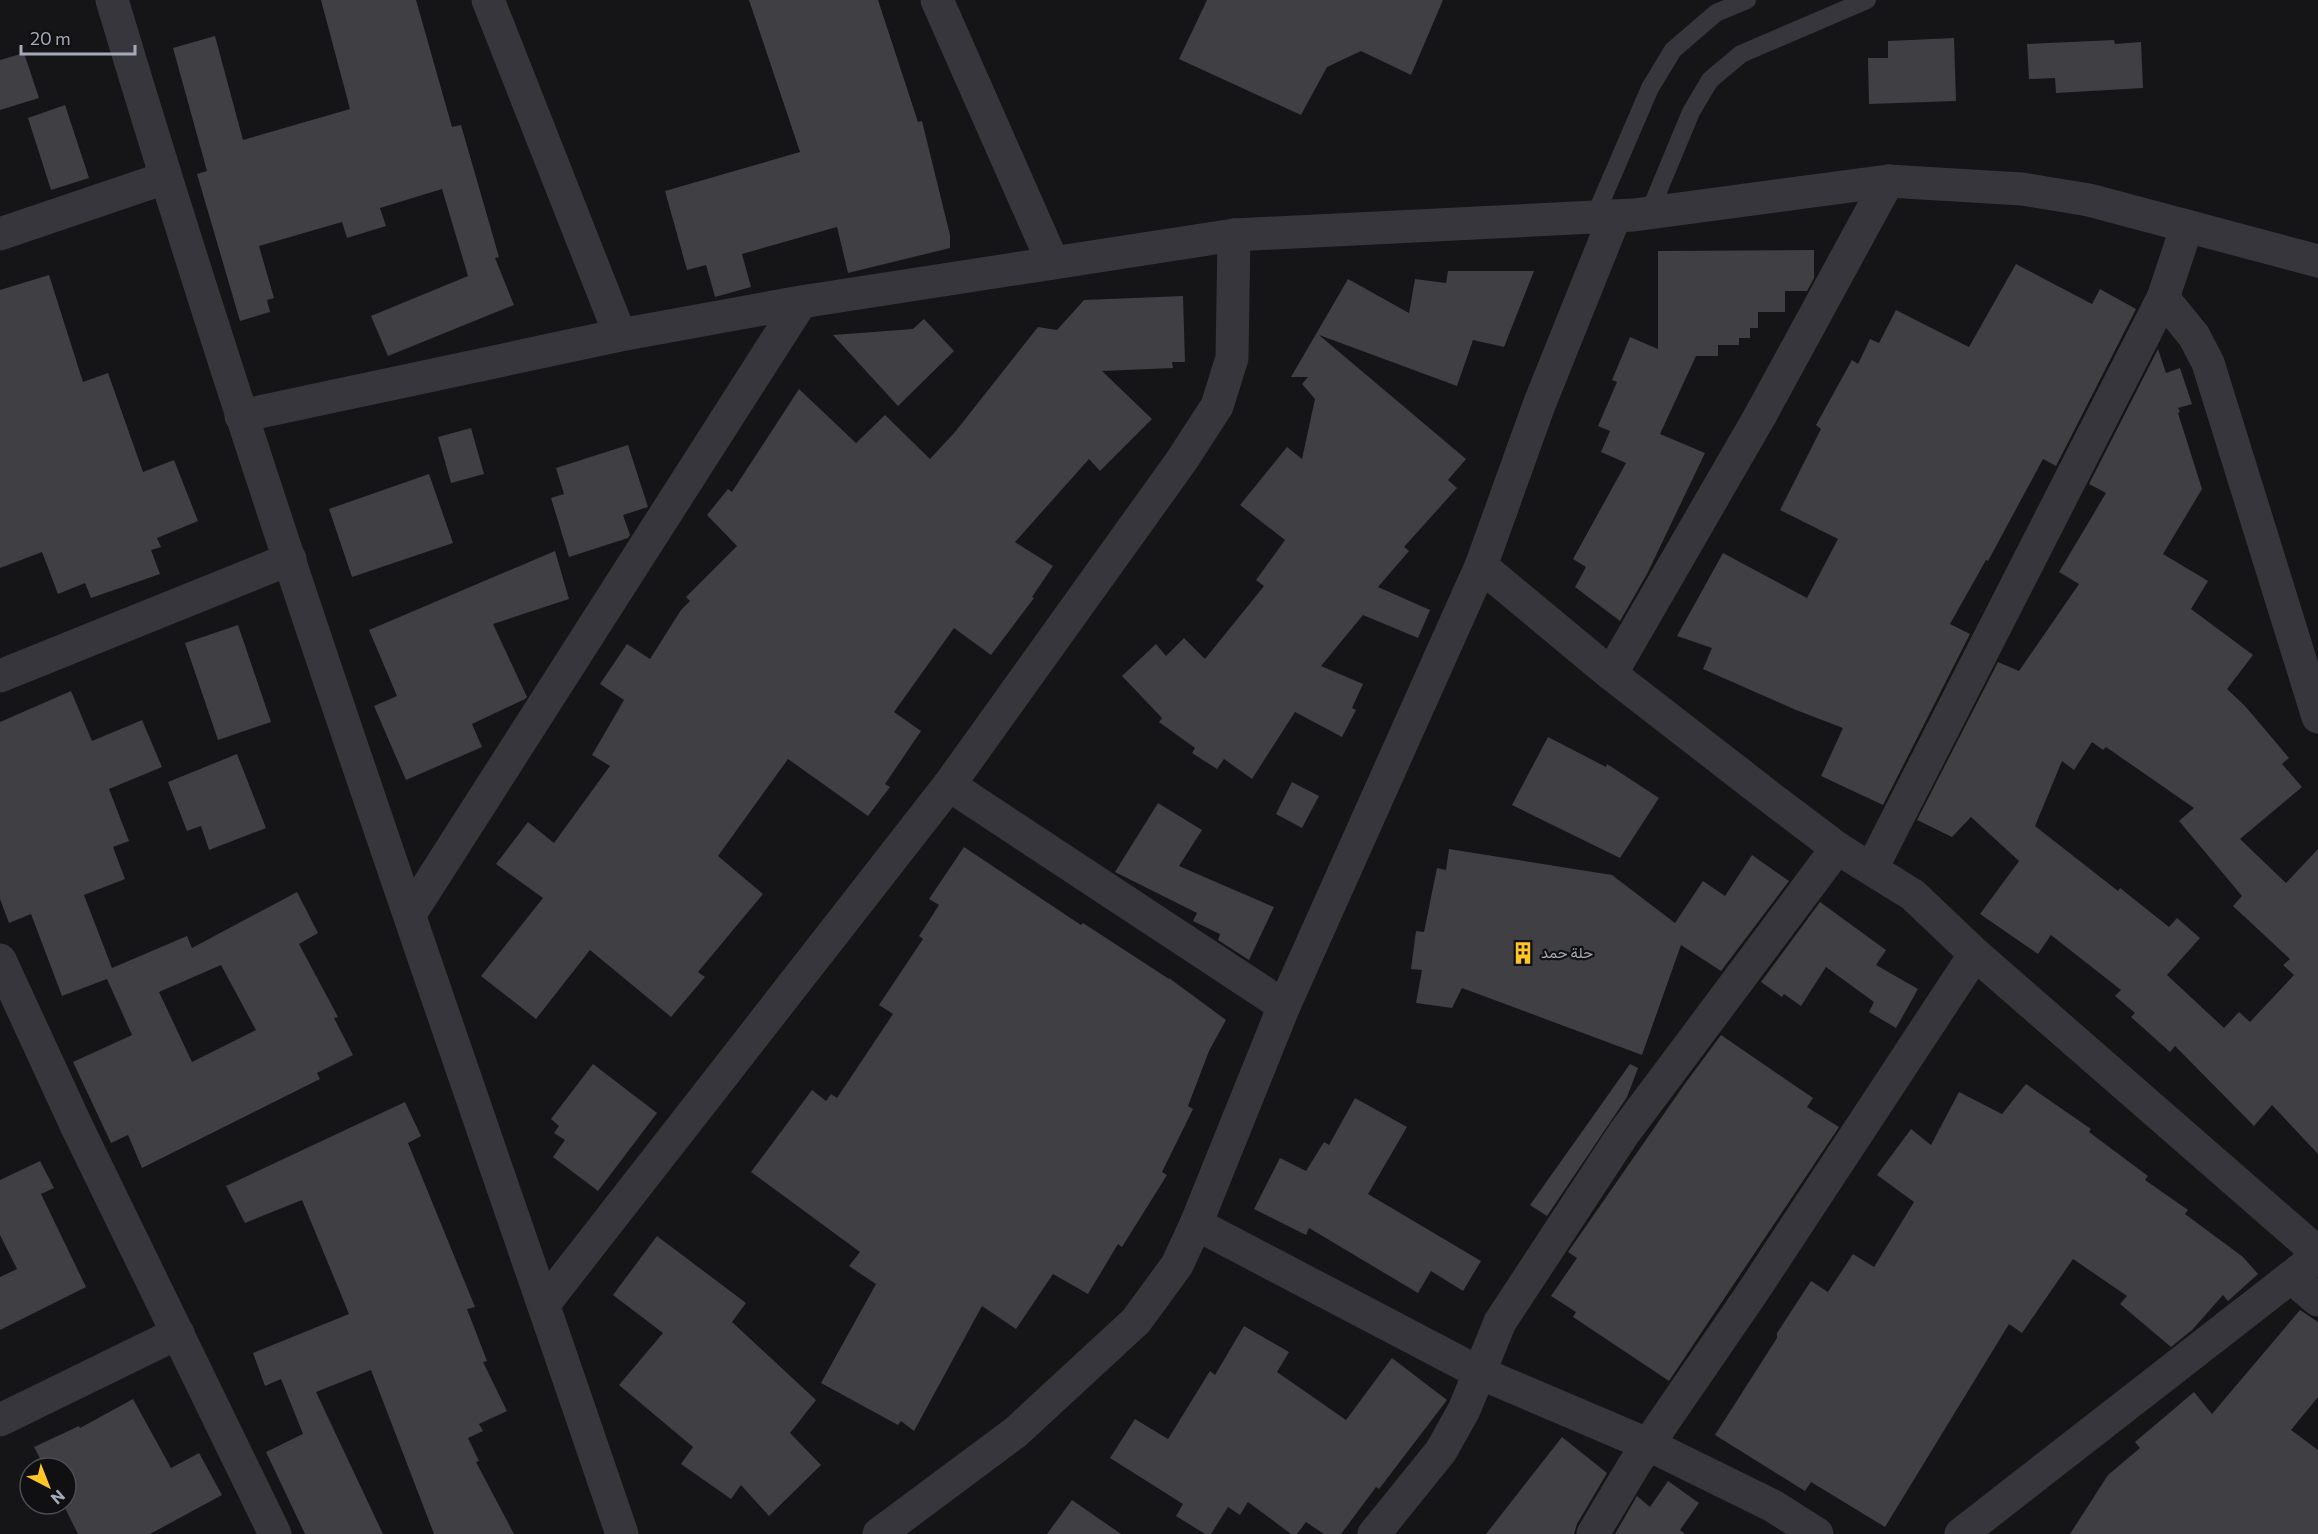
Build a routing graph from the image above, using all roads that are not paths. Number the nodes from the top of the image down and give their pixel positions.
1 (112, 0) edge
2 (488, 0) edge
3 (937, 0) edge
4 (1747, 0) edge
5 (1867, 0) edge
6 (165, 178) junction
7 (1888, 182) junction
8 (1649, 213) junction
9 (1605, 217) junction
10 (2187, 225) junction
11 (0, 234) edge
12 (1234, 235) junction
13 (2318, 261) edge
14 (1053, 263) junction
15 (2163, 298) junction
16 (801, 302) junction
17 (620, 335) junction
18 (241, 416) junction
19 (290, 560) junction
20 (1481, 566) junction
21 (1611, 674) junction
22 (0, 676) edge
23 (2318, 717) edge
24 (949, 785) junction
25 (1837, 848) junction
26 (1872, 868) junction
27 (410, 914) junction
28 (1975, 954) junction
29 (0, 960) edge
30 (1284, 1005) junction
31 (1196, 1224) junction
32 (2318, 1254) edge
33 (2292, 1277) junction
34 (2318, 1300) edge
35 (544, 1304) junction
36 (178, 1333) junction
37 (1480, 1373) junction
38 (0, 1420) edge
39 (1649, 1445) junction
40 (1978, 1530) edge
41 (275, 1534) edge
42 (622, 1534) edge
43 (879, 1534) edge
44 (1374, 1534) edge
45 (1593, 1534) edge
46 (1817, 1534) edge

1 - 6 street
2 - 17 street
3 - 14 street
4 - 9 lane
5 - 8 lane
6 - 11 street
6 - 18 street
7 - 8 street
7 - 10 street
7 - 21 street
8 - 9 street
9 - 12 street
9 - 20 street
10 - 13 street
10 - 15 street
12 - 14 street
12 - 24 street
14 - 16 street
15 - 23 street
15 - 26 street
16 - 17 street
16 - 27 street
17 - 18 street
18 - 19 street
19 - 22 street
19 - 27 street
20 - 21 street
20 - 30 street
21 - 25 street
24 - 30 street
24 - 35 street
25 - 26 street
25 - 37 street
26 - 28 street
27 - 35 street
28 - 32 street
28 - 39 street
29 - 36 street
30 - 31 street
31 - 37 street
31 - 43 street
32 - 33 street
33 - 34 street
33 - 40 street
35 - 42 street
36 - 38 street
36 - 41 street
37 - 39 street
37 - 44 street
39 - 45 street
39 - 46 street

